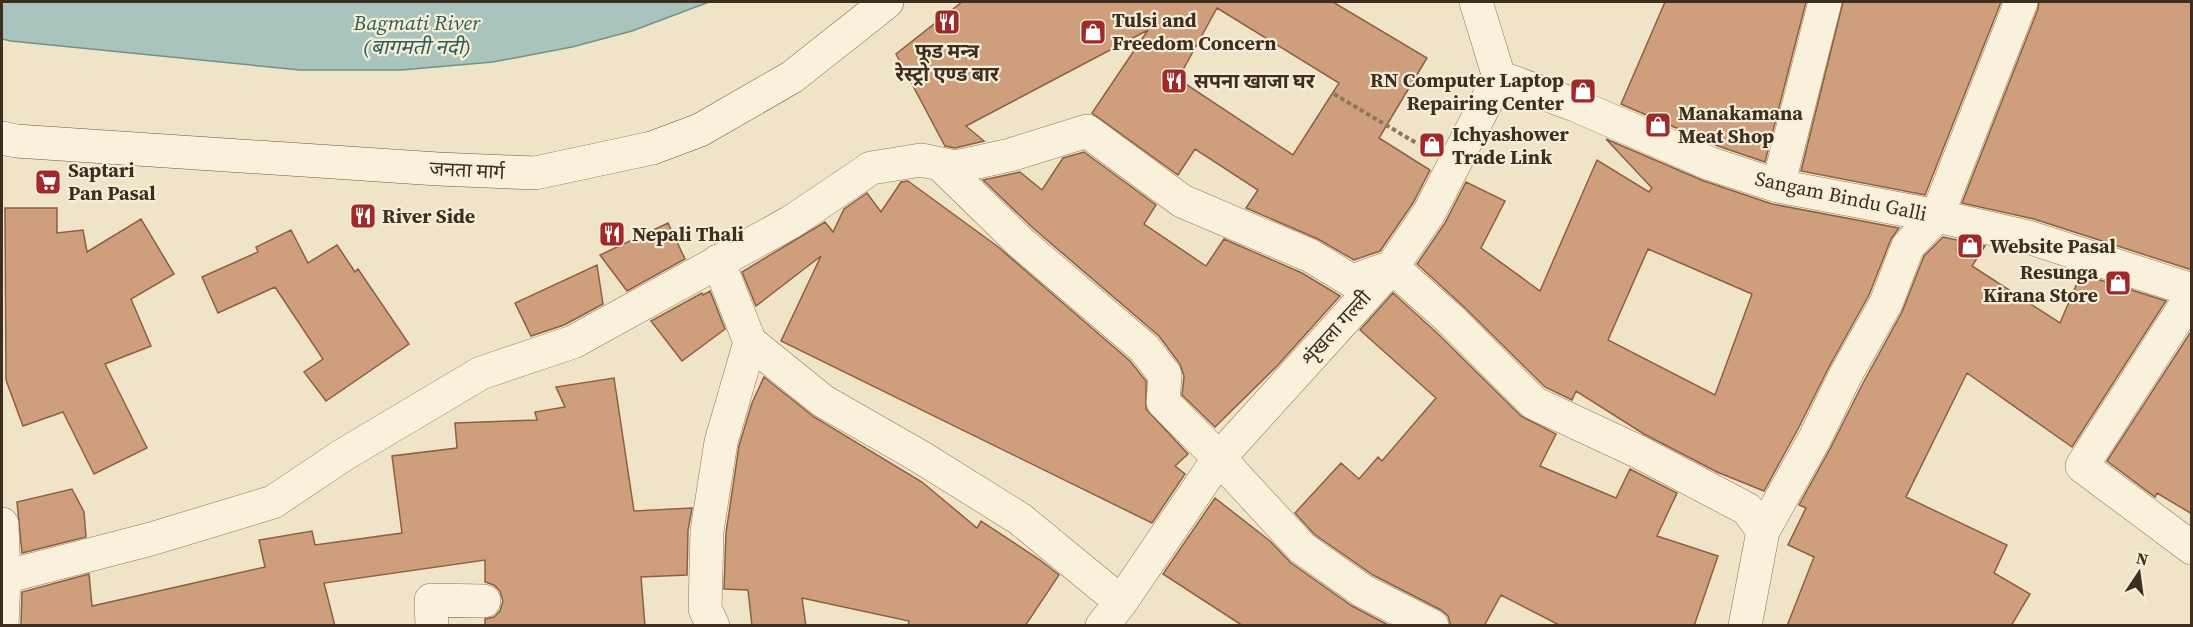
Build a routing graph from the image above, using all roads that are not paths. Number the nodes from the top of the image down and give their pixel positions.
1 (887, 2) edge
2 (1476, 2) edge
3 (1825, 2) edge
4 (2021, 2) edge
5 (1498, 77) junction
6 (2, 138) edge
7 (941, 165) junction
8 (1778, 186) junction
9 (1938, 216) junction
10 (718, 261) junction
11 (1392, 267) junction
12 (2192, 290) edge
13 (2192, 296) edge
14 (750, 342) junction
15 (1219, 458) junction
16 (2, 524) edge
17 (1763, 531) junction
18 (2192, 548) edge
19 (4, 577) junction
20 (484, 601) dead end
21 (1112, 614) edge
22 (2, 626) edge
23 (432, 626) edge
24 (713, 626) edge
25 (1432, 626) edge
26 (1745, 626) edge

1 - 6 street, जनता मार्ग
2 - 5 street
3 - 8 street
4 - 9 street
5 - 8 street, Sangam Bindu Galli
5 - 11 street, शृंखला गल्ली
7 - 10 street
7 - 11 street
7 - 15 street
8 - 9 street, Sangam Bindu Galli
9 - 12 street, Sangam Bindu Galli
9 - 17 street
10 - 14 street
10 - 19 street
11 - 15 street, शृंखला गल्ली
11 - 17 street
13 - 18 street
14 - 21 street
14 - 24 street
15 - 21 street, शृंखला गल्ली
15 - 25 street
16 - 19 street
17 - 26 street
19 - 22 street
20 - 23 street

